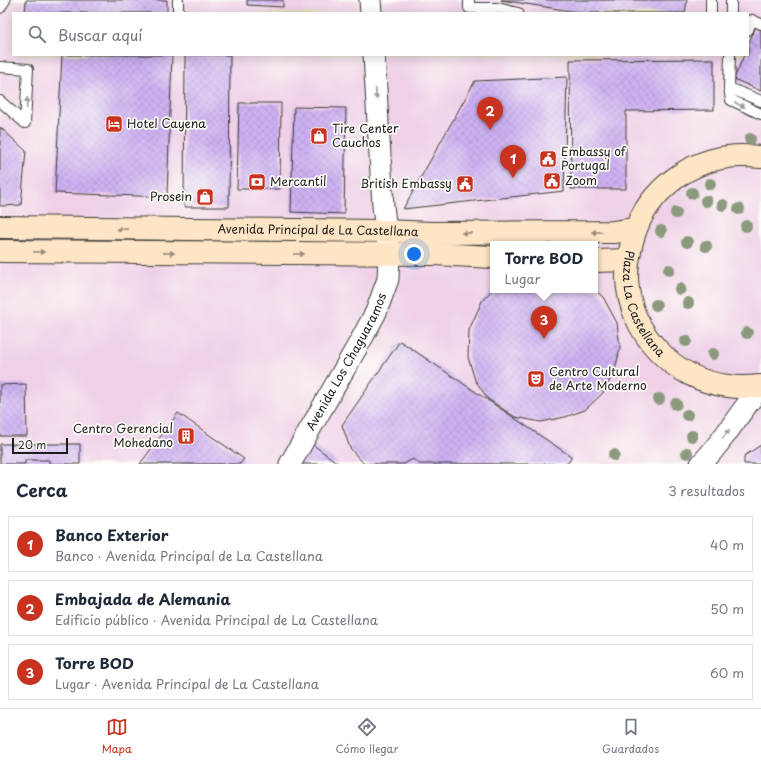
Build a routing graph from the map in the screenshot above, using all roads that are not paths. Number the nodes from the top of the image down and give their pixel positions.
1 (5, 0) edge
2 (178, 0) edge
3 (370, 0) edge
4 (469, 0) edge
5 (711, 0) edge
6 (731, 0) edge
7 (0, 8) edge
8 (178, 12) edge
9 (371, 12) edge
10 (514, 12) edge
11 (711, 12) edge
12 (731, 12) edge
13 (761, 24) edge
14 (749, 28) edge
15 (374, 56) edge
16 (730, 56) edge
17 (737, 56) edge
18 (0, 67) edge
19 (729, 73) junction
20 (729, 88) junction
21 (0, 101) edge
22 (761, 101) edge
23 (761, 114) edge
24 (761, 157) edge
25 (0, 228) edge
26 (635, 229) junction
27 (385, 231) junction
28 (0, 251) edge
29 (389, 255) junction
30 (490, 257) edge
31 (628, 260) junction
32 (598, 261) edge
33 (761, 386) edge
34 (290, 464) edge
35 (701, 464) edge

1 - 7 lane
2 - 8 lane
3 - 9 street
4 - 10 lane
5 - 11 lane
6 - 12 lane
13 - 14 lane
15 -> 27 street, Avenida Los Chaguaramos
16 - 19 lane
17 - 19 lane
21 -> 18 lane
19 - 20 lane
20 - 22 lane
20 -> 23 lane
24 - 26 street, Plaza La Castellana
27 -> 25 street, Avenida Principal de La Castellana
26 -> 27 street, Avenida Principal de La Castellana
26 - 31 street, Plaza La Castellana
27 - 29 street, Avenida Los Chaguaramos
28 -> 29 street, Avenida Principal de La Castellana
29 - 30 street, Avenida Principal de La Castellana
29 - 34 street, Avenida Los Chaguaramos
31 - 32 street
31 - 33 street, Plaza La Castellana
35 -> 33 street

